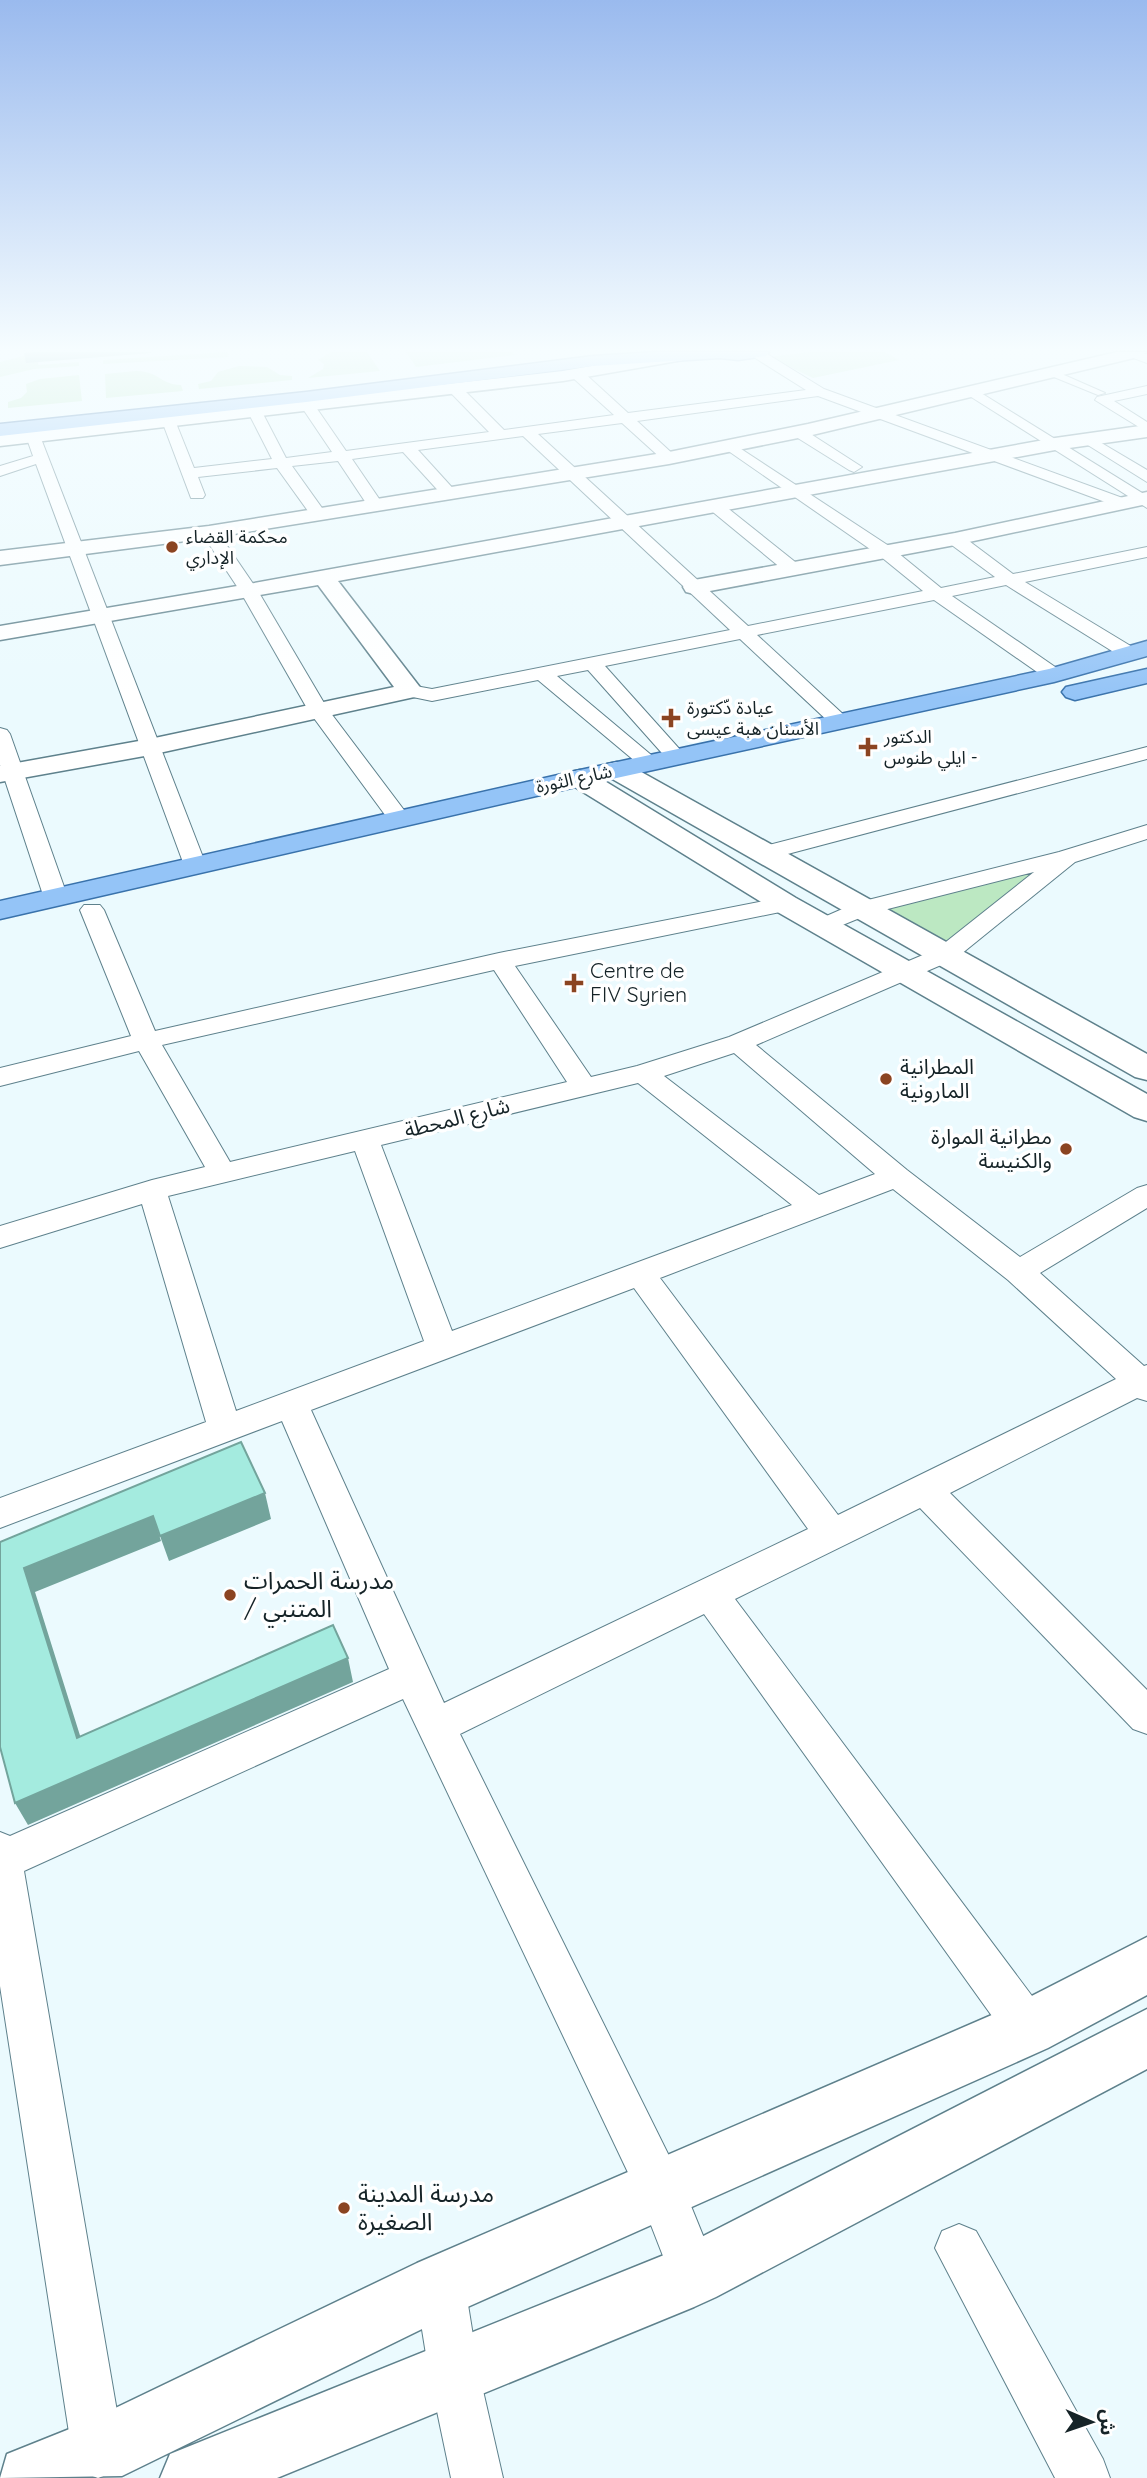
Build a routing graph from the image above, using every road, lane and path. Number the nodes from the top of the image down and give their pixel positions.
1 (45, 468) edge
2 (186, 468) edge
3 (229, 468) edge
4 (285, 468) edge
5 (349, 468) edge
6 (426, 468) edge
7 (567, 468) edge
8 (616, 468) edge
9 (763, 468) edge
10 (929, 468) edge
11 (1028, 468) edge
12 (1090, 468) edge
13 (188, 472) junction
14 (575, 475) junction
15 (796, 490) junction
16 (450, 494) junction
17 (197, 495) dead end
18 (1139, 501) edge
19 (715, 505) junction
20 (376, 506) junction
21 (319, 515) junction
22 (622, 522) junction
23 (209, 533) junction
24 (955, 539) junction
25 (75, 550) junction
26 (886, 552) junction
27 (1147, 552) edge
28 (0, 558) edge
29 (793, 569) junction
30 (324, 578) junction
31 (1010, 580) junction
32 (694, 587) junction
33 (249, 591) junction
34 (936, 593) junction
35 (100, 616) junction
36 (745, 632) junction
37 (0, 634) edge
38 (1137, 650) edge
39 (592, 663) junction
40 (542, 673) junction
41 (1054, 675) junction
42 (1147, 676) edge
43 (410, 691) junction
44 (318, 709) junction
45 (838, 720) junction
46 (0, 734) edge
47 (150, 747) junction
48 (1147, 753) edge
49 (676, 757) junction
50 (7, 773) edge
51 (648, 775) junction
52 (580, 778) joint
53 (613, 783) junction
54 (400, 818) junction
55 (1147, 832) edge
56 (765, 853) junction
57 (1067, 857) junction
58 (195, 865) junction
59 (56, 898) junction
60 (785, 904) junction
61 (864, 908) junction
62 (0, 909) edge
63 (92, 910) junction
64 (823, 926) junction
65 (0, 932) edge
66 (946, 954) junction
67 (499, 960) junction
68 (905, 971) junction
69 (146, 1040) junction
70 (738, 1043) junction
71 (1147, 1069) edge
72 (643, 1073) junction
73 (0, 1077) edge
74 (583, 1087) junction
75 (1147, 1109) edge
76 (365, 1140) junction
77 (223, 1174) junction
78 (897, 1177) junction
79 (152, 1190) junction
80 (1147, 1195) edge
81 (814, 1207) junction
82 (0, 1237) edge
83 (639, 1272) junction
84 (1019, 1272) junction
85 (442, 1347) junction
86 (1144, 1383) edge
87 (291, 1404) junction
88 (224, 1427) junction
89 (924, 1490) junction
90 (0, 1513) edge
91 (832, 1535) junction
92 (710, 1594) junction
93 (412, 1677) junction
94 (1147, 1716) edge
95 (437, 1726) junction
96 (1, 1858) edge
97 (1147, 1965) edge
98 (1028, 2028) junction
99 (1147, 2038) edge
100 (661, 2191) junction
101 (959, 2248) dead end
102 (694, 2275) junction
103 (440, 2286) junction
104 (454, 2373) junction
105 (98, 2452) junction
106 (31, 2478) edge
107 (194, 2478) edge
108 (477, 2478) edge
109 (1084, 2478) edge

1 - 25 street
2 - 13 street
3 - 13 street
4 - 21 street
5 - 20 street
6 - 16 street
7 - 14 street
8 - 14 street
9 - 15 street
10 - 15 street
11 - 18 street
12 - 18 street
13 - 17 street
14 - 16 street
14 - 22 street
15 - 19 street
15 - 26 street
16 - 20 street
18 - 24 street
19 - 22 street
19 - 29 street
20 - 21 street
21 - 23 street
22 - 30 street
22 - 32 street
23 - 25 street
23 - 33 street
24 - 26 street
24 - 31 street
25 - 28 street
25 - 35 street
26 - 29 street
26 - 34 street
27 - 31 street
29 - 32 street
30 - 33 street
30 - 43 street
31 - 34 street
31 - 38 street
32 - 36 street
33 - 35 street
33 - 44 street
34 - 36 street
34 - 41 street
35 - 37 street
35 - 47 street
36 - 39 street
36 - 45 street
38 - 41 main road
39 - 40 street
39 - 49 street
40 - 43 street
40 - 51 street
41 - 45 main road
42 - 51 main road
43 - 44 street
44 - 47 street
44 - 54 street
45 - 49 main road
46 - 50 street
47 - 50 street
47 - 58 street
48 - 56 street
49 - 51 main road
50 - 59 street
51 - 53 street
51 - 56 street
52 - 53 street
52 - 54 main road, شارع الثورة
53 - 60 street
53 - 63 main road, شارع الثورة
54 - 58 main road, شارع الثورة
55 - 57 street
56 - 61 street
57 - 61 street
57 - 66 street, شارع المحطة
58 - 59 main road, شارع الثورة
59 - 62 main road, شارع الثورة
60 - 64 street
60 - 67 street
61 - 64 street
61 - 66 street
63 - 65 main road, شارع الثورة
63 - 69 street
64 - 68 street
66 - 68 street, شارع المحطة
66 - 71 street
67 - 69 street
67 - 74 street
68 - 70 street, شارع المحطة
68 - 75 street
69 - 73 street
69 - 77 street
70 - 72 street, شارع المحطة
70 - 78 street
72 - 74 street, شارع المحطة
72 - 81 street
74 - 76 street, شارع المحطة
76 - 77 street, شارع المحطة
76 - 85 street
77 - 79 street, شارع المحطة
78 - 81 street
78 - 84 street
79 - 82 street, شارع المحطة
79 - 88 street
80 - 84 street
81 - 83 street
83 - 85 street
83 - 91 street
84 - 86 street
85 - 87 street
86 - 89 street
87 - 88 street
87 - 93 street
88 - 90 street
89 - 91 street
89 - 94 street
91 - 92 street
92 - 95 street
92 - 98 street
93 - 95 street
93 - 96 street
95 - 100 street
96 - 105 street
97 - 98 street
98 - 100 street
99 - 102 street
100 - 102 street
100 - 103 street
101 - 109 street
102 - 104 street
103 - 104 street
103 - 105 street
104 - 107 street
104 - 108 street
105 - 106 street

